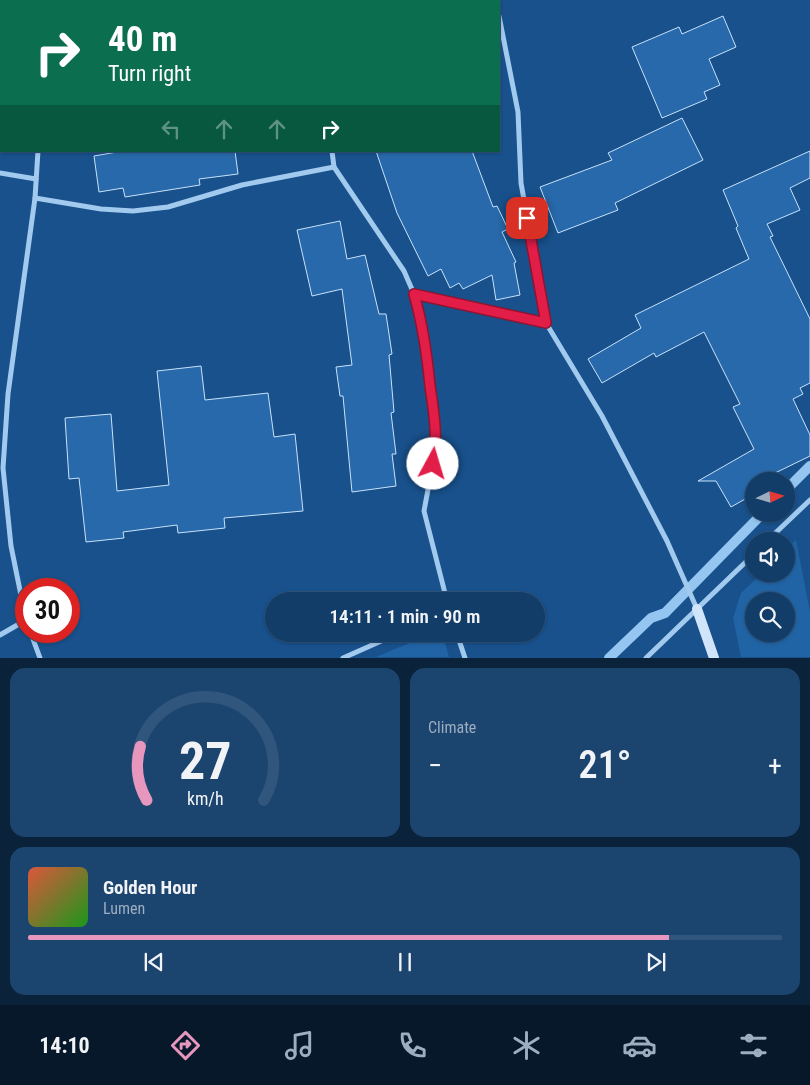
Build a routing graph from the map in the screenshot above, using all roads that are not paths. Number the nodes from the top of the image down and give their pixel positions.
1 (500, 21) edge
2 (38, 152) edge
3 (332, 152) edge
4 (334, 167) junction
5 (0, 173) edge
6 (36, 179) junction
7 (35, 198) junction
8 (414, 294) junction
9 (546, 323) junction
10 (1, 468) edge
11 (810, 500) edge
12 (776, 532) edge
13 (745, 563) edge
14 (17, 578) edge
15 (445, 592) edge
16 (697, 609) junction
17 (15, 626) edge
18 (0, 635) edge
19 (379, 642) edge
20 (460, 642) edge
21 (34, 643) edge
22 (40, 658) edge
23 (343, 658) edge
24 (465, 658) edge
25 (646, 658) edge
26 (714, 658) edge

1 - 9 street
2 - 6 street
3 - 4 street
4 - 7 street
4 - 8 street
5 - 6 street
6 - 7 street
7 - 10 street
8 - 9 street
8 - 15 street
9 - 16 street
10 - 14 street
11 - 12 street
13 - 16 street
16 - 25 street
16 - 26 street
17 - 18 street
19 - 23 street
20 - 24 street
21 - 22 street

